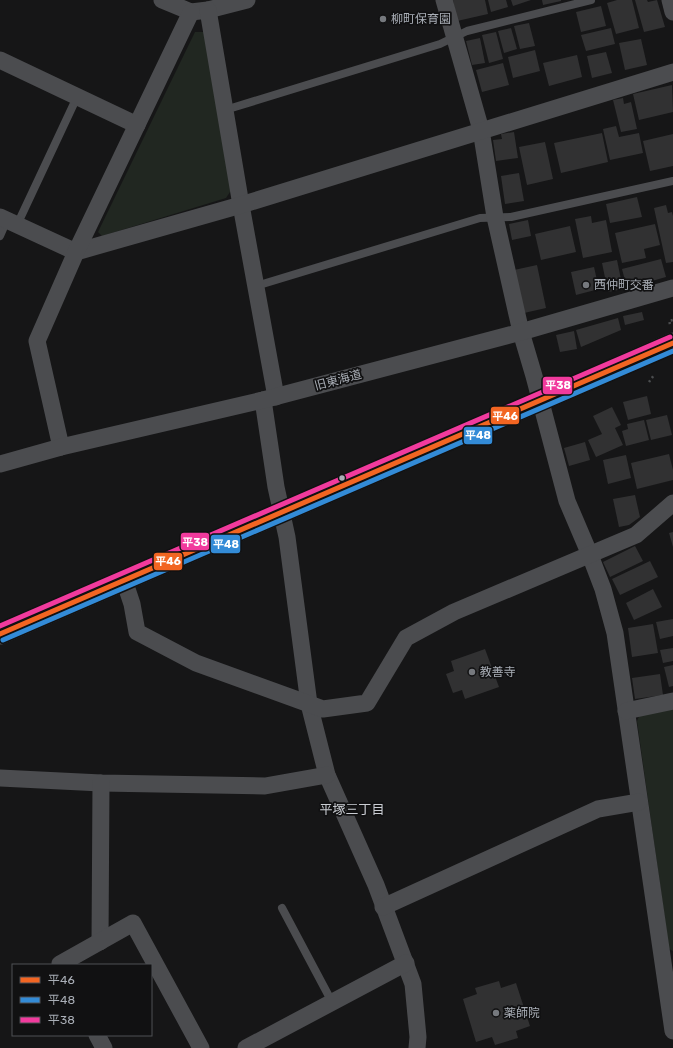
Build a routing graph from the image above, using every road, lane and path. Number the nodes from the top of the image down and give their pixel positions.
1 (162, 0) edge
2 (247, 0) edge
3 (444, 0) edge
4 (591, 0) edge
5 (670, 0) edge
6 (208, 10) junction
7 (191, 12) junction
8 (673, 12) edge
9 (455, 37) junction
10 (0, 60) edge
11 (673, 72) edge
12 (77, 97) junction
13 (225, 110) junction
14 (137, 125) junction
15 (481, 130) junction
16 (673, 181) edge
17 (241, 205) junction
18 (495, 217) junction
19 (8, 221) edge
20 (0, 236) edge
21 (76, 252) junction
22 (256, 286) junction
23 (673, 288) edge
24 (673, 320) edge
25 (669, 321) dead end
26 (521, 332) junction
27 (673, 343) edge
28 (653, 375) dead end
29 (649, 382) dead end
30 (270, 399) junction
31 (540, 402) junction
32 (61, 447) junction
33 (0, 464) edge
34 (673, 503) edge
35 (282, 512) junction
36 (590, 555) junction
37 (124, 580) junction
38 (0, 634) edge
39 (673, 702) edge
40 (309, 704) junction
41 (626, 711) junction
42 (327, 775) junction
43 (0, 778) edge
44 (101, 783) junction
45 (639, 802) junction
46 (383, 907) junction
47 (282, 908) dead end
48 (100, 942) junction
49 (406, 963) junction
50 (668, 963) edge
51 (60, 964) edge
52 (332, 1002) junction
53 (673, 1031) edge
54 (98, 1036) edge
55 (104, 1048) edge
56 (201, 1048) edge
57 (246, 1048) edge
58 (417, 1048) edge

1 - 7 street
2 - 6 street
3 - 9 street
4 - 9 lane
5 - 8 street
6 - 7 street
6 - 13 street
7 - 14 street
9 - 13 lane
9 - 15 street
10 - 12 street
11 - 15 street
12 - 14 street
12 - 19 lane
13 - 17 street
14 - 21 street
15 - 17 street
15 - 18 street
16 - 18 lane
17 - 21 street
17 - 22 street
18 - 22 lane
18 - 26 street
19 - 20 lane
19 - 21 street
21 - 32 street
22 - 30 street
23 - 26 street, 旧東海道
24 - 25 path
26 - 30 street, 旧東海道
26 - 31 street
27 - 31 street
28 - 29 path
30 - 32 street, 旧東海道
30 - 35 street
31 - 35 street
31 - 36 street
32 - 33 street, 旧東海道
34 - 36 street
35 - 37 street
35 - 40 street
36 - 40 street
36 - 41 street
37 - 38 street
37 - 40 street
39 - 41 street
40 - 42 street
41 - 45 street
42 - 44 street
42 - 46 street
43 - 44 street
44 - 48 street
45 - 46 street
45 - 50 street
46 - 49 street
47 - 52 lane
48 - 51 street
48 - 56 street
49 - 52 street
49 - 58 street
50 - 53 street
52 - 57 street
54 - 55 street

